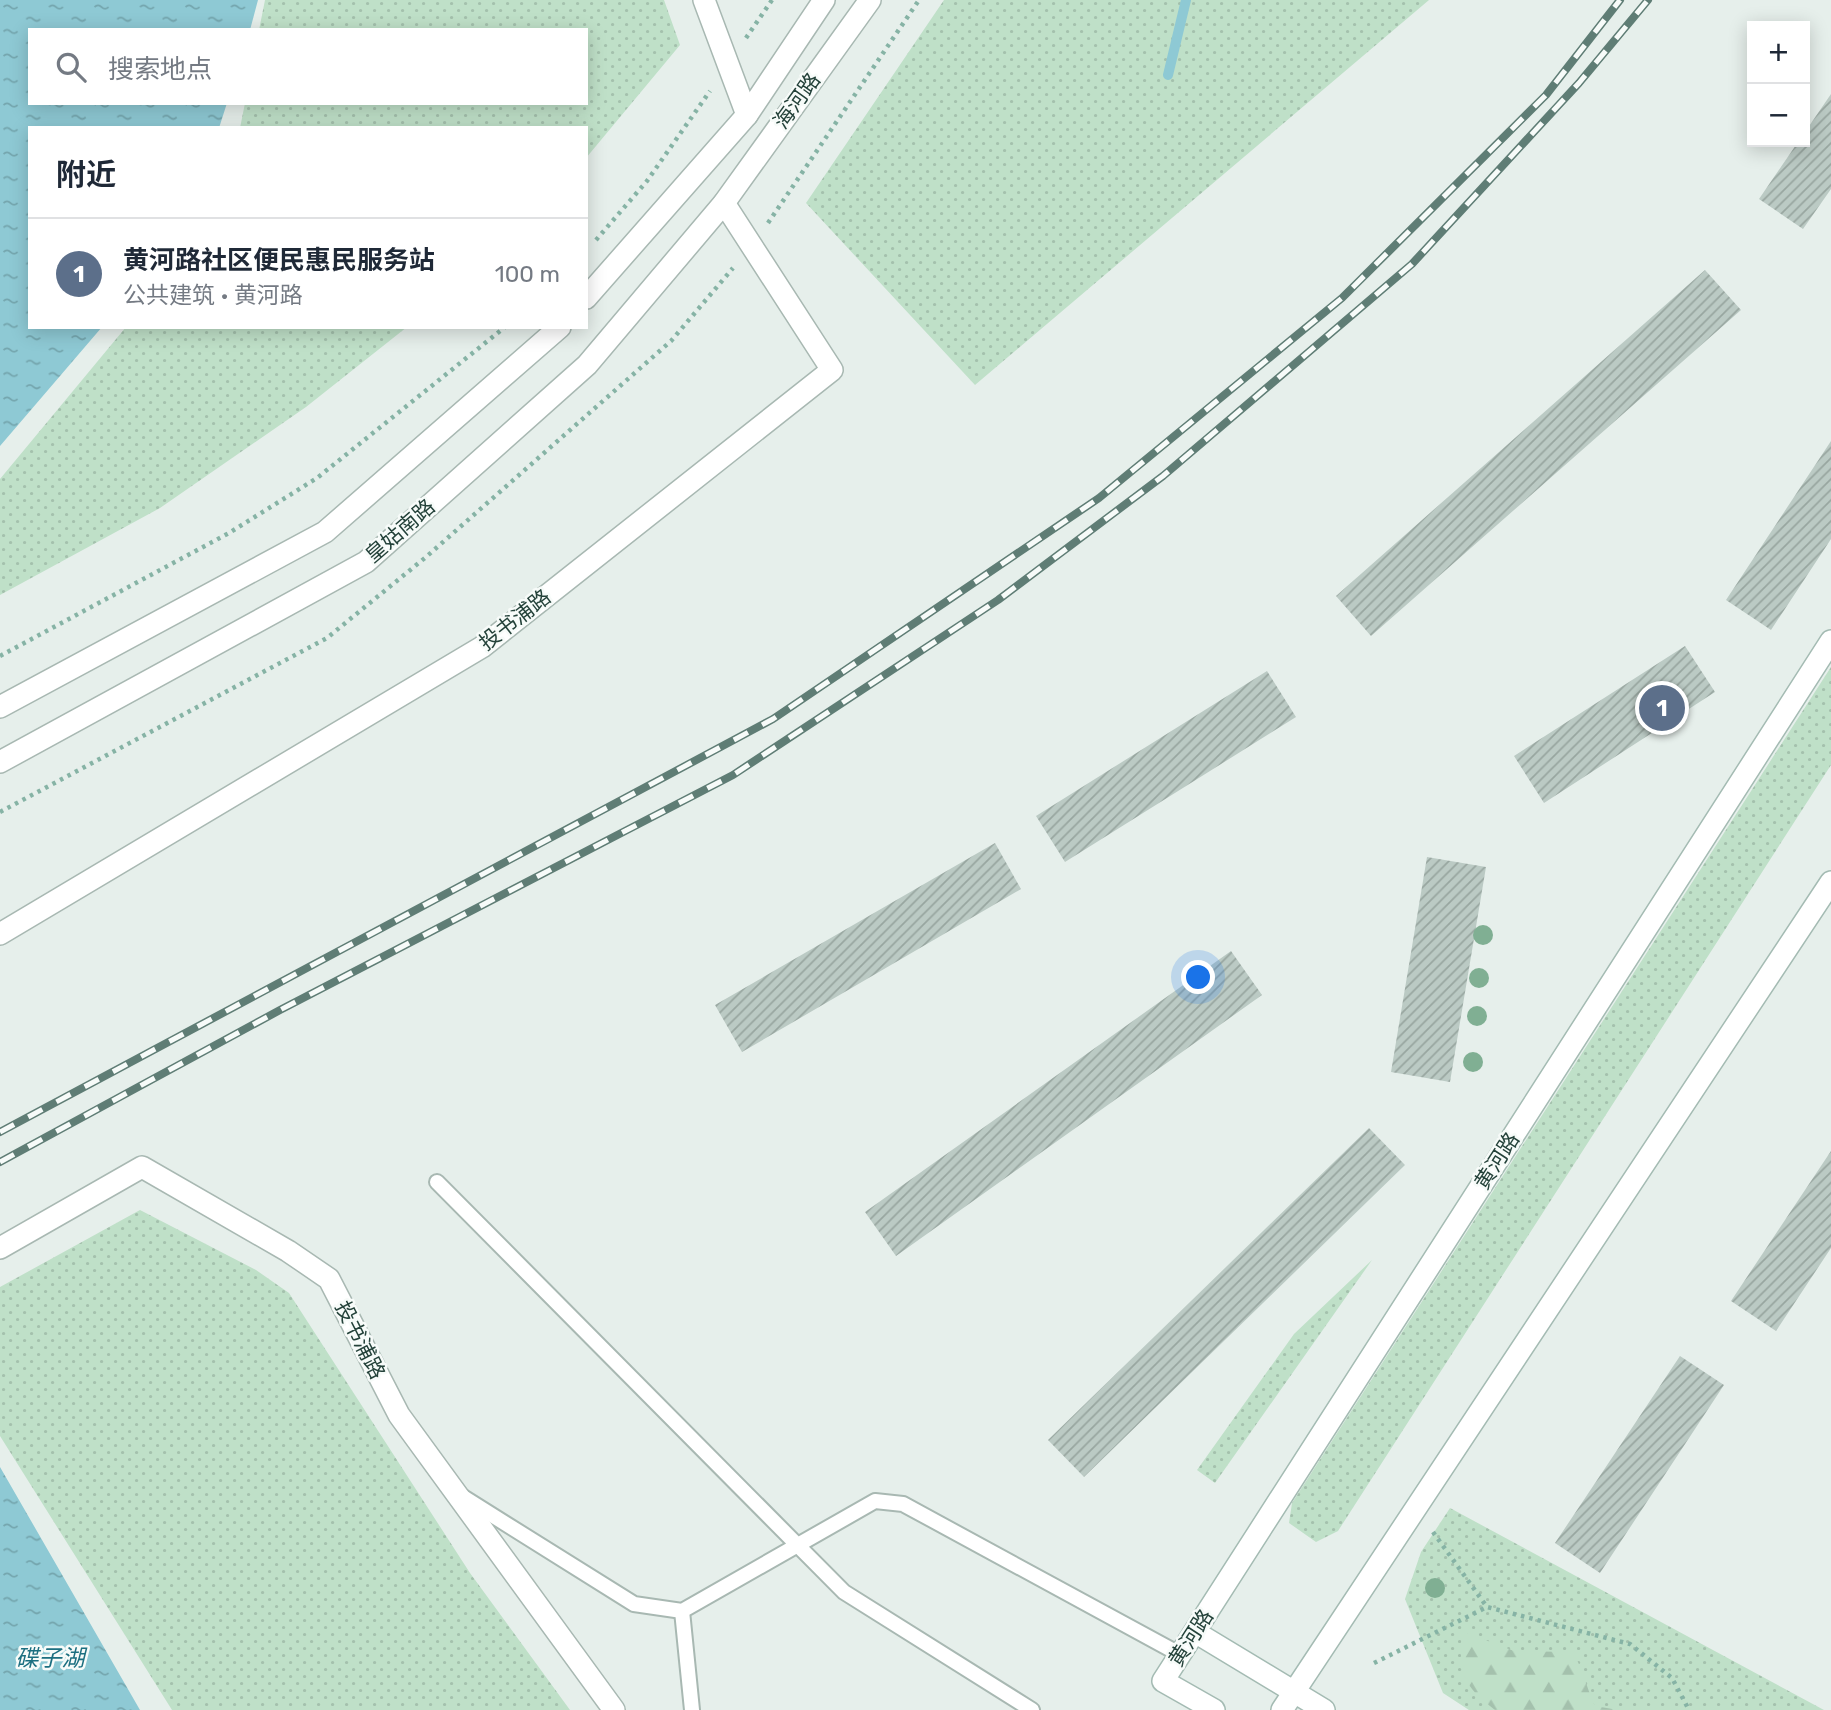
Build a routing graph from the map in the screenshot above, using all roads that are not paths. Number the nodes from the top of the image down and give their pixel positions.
1 (704, 0) edge
2 (824, 0) edge
3 (870, 0) edge
4 (747, 115) junction
5 (724, 203) junction
6 (588, 296) edge
7 (558, 329) edge
8 (1831, 641) edge
9 (0, 707) edge
10 (0, 762) edge
11 (1831, 882) edge
12 (0, 934) edge
13 (437, 1182) dead end
14 (0, 1248) edge
15 (455, 1492) junction
16 (798, 1545) junction
17 (682, 1611) junction
18 (1195, 1632) junction
19 (1181, 1655) junction
20 (1294, 1692) junction
21 (614, 1710) edge
22 (692, 1710) edge
23 (1032, 1710) edge
24 (1214, 1710) edge
25 (1282, 1710) edge
26 (1324, 1710) edge

1 - 4 street
2 - 4 street, 海河路
3 - 5 street, 海河路
4 - 6 street
5 - 10 street, 皇姑南路
5 - 12 street, 投书浦路
7 - 9 street
8 - 18 street, 黄河路
11 - 20 street
13 - 16 lane
14 - 15 street, 投书浦路
15 - 17 lane
15 - 21 street, 投书浦路
16 - 17 lane
16 - 19 lane
16 - 23 lane
17 - 22 lane
18 - 19 street, 黄河路
18 - 20 street
19 - 24 street, 黄河路
20 - 25 street
20 - 26 street

